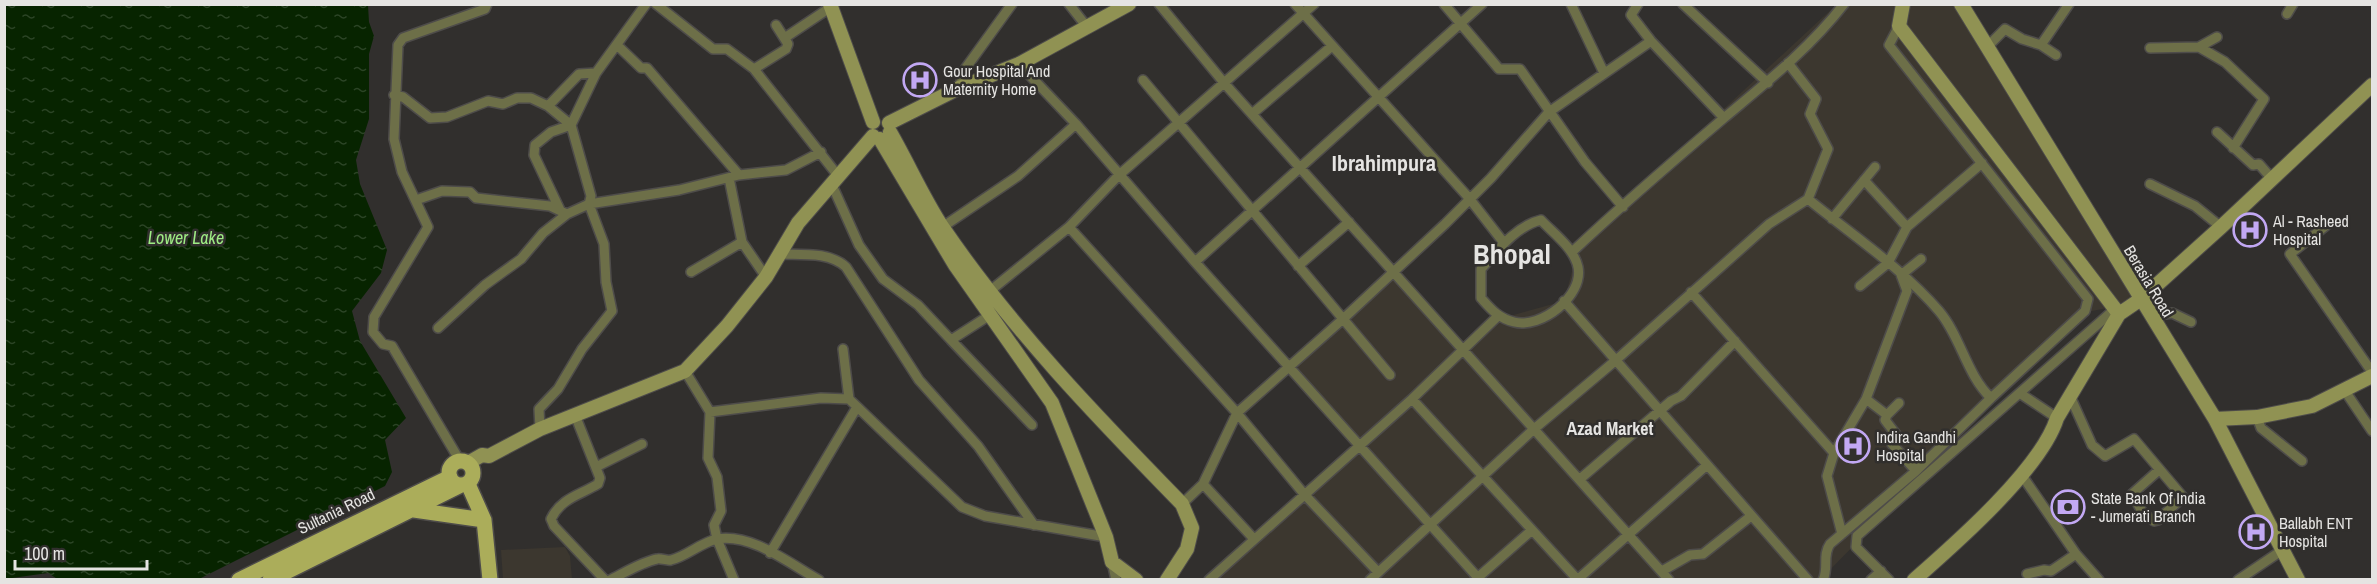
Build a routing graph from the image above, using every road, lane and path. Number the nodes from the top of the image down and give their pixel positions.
1 (487, 4) edge
2 (646, 4) edge
3 (656, 4) edge
4 (1012, 4) edge
5 (1069, 4) edge
6 (1128, 4) edge
7 (1159, 4) edge
8 (1295, 4) edge
9 (1314, 4) edge
10 (1444, 4) edge
11 (1482, 4) edge
12 (1571, 4) edge
13 (1683, 4) edge
14 (1844, 4) edge
15 (1903, 4) edge
16 (1961, 4) edge
17 (2069, 4) edge
18 (2293, 4) edge
19 (833, 5) edge
20 (1633, 7) edge
21 (1303, 14) junction
22 (2287, 14) dead end
23 (1460, 22) junction
24 (776, 25) dead end
25 (1899, 26) junction
26 (1087, 27) junction
27 (786, 37) junction
28 (2217, 37) dead end
29 (1651, 41) junction
30 (617, 45) junction
31 (2042, 45) junction
32 (1332, 46) junction
33 (2199, 46) junction
34 (1987, 47) junction
35 (2150, 48) dead end
36 (2056, 56) dead end
37 (1788, 63) junction
38 (1019, 64) junction
39 (754, 69) junction
40 (596, 73) junction
41 (1604, 73) junction
42 (1143, 80) dead end
43 (1768, 83) junction
44 (1226, 84) junction
45 (2373, 85) edge
46 (959, 88) junction
47 (394, 95) junction
48 (1379, 96) junction
49 (548, 106) junction
50 (1549, 112) junction
51 (1252, 114) junction
52 (1724, 118) junction
53 (1179, 123) junction
54 (1076, 124) junction
55 (571, 125) junction
56 (881, 129) junction
57 (2217, 132) dead end
58 (2233, 148) junction
59 (821, 152) junction
60 (1982, 164) junction
61 (1875, 167) dead end
62 (1300, 168) junction
63 (1119, 175) junction
64 (734, 177) junction
65 (1864, 180) junction
66 (2273, 180) junction
67 (835, 181) junction
68 (2150, 184) dead end
69 (1469, 198) junction
70 (1808, 199) junction
71 (416, 200) junction
72 (589, 204) junction
73 (1623, 207) junction
74 (564, 212) junction
75 (1253, 212) junction
76 (1832, 219) junction
77 (1349, 222) junction
78 (2328, 224) dead end
79 (1907, 227) junction
80 (2221, 227) junction
81 (1069, 228) junction
82 (939, 230) junction
83 (742, 242) junction
84 (1504, 243) junction
85 (1572, 252) junction
86 (779, 254) junction
87 (1921, 259) dead end
88 (1196, 262) junction
89 (1888, 263) junction
90 (1298, 266) junction
91 (1393, 271) junction
92 (690, 272) dead end
93 (1901, 275) junction
94 (766, 277) junction
95 (1860, 286) dead end
96 (1690, 292) junction
97 (984, 296) junction
98 (2140, 299) junction
99 (1564, 301) junction
100 (2117, 311) junction
101 (990, 315) junction
102 (1498, 316) junction
103 (2151, 316) junction
104 (1343, 319) junction
105 (2191, 322) dead end
106 (438, 328) dead end
107 (1027, 335) junction
108 (951, 339) junction
109 (1736, 341) junction
110 (1012, 345) junction
111 (843, 349) dead end
112 (1464, 349) junction
113 (1615, 361) junction
114 (1288, 366) junction
115 (685, 371) junction
116 (2373, 374) edge
117 (1390, 375) dead end
118 (2345, 391) junction
119 (2021, 394) junction
120 (2070, 396) junction
121 (1991, 398) junction
122 (849, 399) junction
123 (1412, 399) junction
124 (1866, 399) junction
125 (1899, 403) dead end
126 (857, 407) junction
127 (1659, 411) junction
128 (710, 412) junction
129 (1237, 413) junction
130 (575, 415) junction
131 (1887, 415) junction
132 (2257, 417) junction
133 (2057, 418) junction
134 (2214, 419) junction
135 (1032, 425) dead end
136 (540, 429) junction
137 (1534, 429) junction
138 (2373, 431) edge
139 (642, 444) dead end
140 (1359, 446) junction
141 (1834, 453) junction
142 (2302, 461) dead end
143 (1707, 465) junction
144 (598, 466) junction
145 (2159, 470) junction
146 (1916, 471) junction
147 (463, 473) junction
148 (2020, 474) junction
149 (1483, 478) junction
150 (1580, 479) junction
151 (1203, 484) junction
152 (1304, 494) junction
153 (1182, 504) junction
154 (414, 510) junction
155 (1751, 516) junction
156 (484, 520) junction
157 (1432, 524) junction
158 (1034, 525) junction
159 (1532, 530) junction
160 (1629, 534) junction
161 (1842, 534) junction
162 (1106, 537) junction
163 (717, 539) junction
164 (1254, 539) junction
165 (2284, 549) junction
166 (770, 553) junction
167 (2076, 554) junction
168 (1112, 562) junction
169 (1881, 571) junction
170 (1378, 572) junction
171 (1662, 572) junction
172 (2027, 574) dead end
173 (239, 579) edge
174 (270, 579) edge
175 (490, 579) edge
176 (605, 579) edge
177 (610, 579) edge
178 (734, 579) edge
179 (819, 579) edge
180 (1116, 579) edge
181 (1136, 579) edge
182 (1167, 579) edge
183 (1209, 579) edge
184 (1370, 579) edge
185 (1478, 579) edge
186 (1578, 579) edge
187 (1669, 579) edge
188 (1808, 579) edge
189 (1823, 579) edge
190 (1871, 579) edge
191 (1889, 579) edge
192 (1914, 579) edge
193 (2099, 579) edge
194 (2238, 579) edge
195 (2298, 579) edge

1 - 47 street
2 - 30 street
3 - 39 street
4 - 46 street
5 - 26 street
6 - 26 street
7 - 44 street
8 - 21 street
9 - 21 street
10 - 23 street
11 - 23 street
12 - 41 street
13 - 43 street
14 - 37 street
15 - 25 street
16 - 34 street, Berasia Road
17 - 31 street
18 - 22 street
19 - 27 street
19 - 56 street
20 - 29 street
21 - 32 street
21 - 44 street
23 - 48 street
23 - 50 street
24 - 27 street
25 - 60 street
25 - 100 street
26 - 38 street
27 - 39 street
28 - 33 street
29 - 41 street
29 - 52 street
30 - 40 street
30 - 64 street
31 - 34 street
31 - 36 street
32 - 48 street
32 - 51 street
33 - 35 street
33 - 58 street
34 - 98 street, Berasia Road
37 - 43 street
37 - 70 street
38 - 46 street
38 - 54 street
39 - 59 street
40 - 49 street
40 - 55 street
41 - 50 street
42 - 53 street
43 - 52 street
44 - 51 street
44 - 53 street
45 - 66 street
46 - 56 street
47 - 49 street
47 - 71 street
48 - 62 street
48 - 69 street
49 - 55 street
50 - 69 street
50 - 73 street
51 - 62 street
52 - 73 street
53 - 63 street
53 - 75 street
54 - 63 street
54 - 82 street
55 - 72 street
55 - 74 street
56 - 67 street
56 - 82 street
57 - 58 street
58 - 66 street
59 - 64 street
59 - 67 street
60 - 79 street
60 - 121 street
61 - 65 street
62 - 75 street
62 - 77 street
63 - 81 street
63 - 88 street
64 - 72 street
64 - 83 street
65 - 76 street
65 - 79 street
66 - 80 street
67 - 86 street
67 - 108 street
68 - 80 street
69 - 84 street
69 - 91 street
70 - 76 street
70 - 96 street
71 - 74 street
71 - 147 street
72 - 74 street
72 - 136 street
73 - 85 street
74 - 106 street
75 - 88 street
75 - 90 street
76 - 89 street
77 - 90 street
77 - 91 street
78 - 116 street
79 - 89 street
80 - 98 street
81 - 97 street
81 - 129 street
82 - 97 street
83 - 92 street
83 - 94 street
84 - 85 street
84 - 102 street
85 - 99 street
86 - 94 street
86 - 158 street
87 - 93 street
88 - 114 street
89 - 93 street
89 - 95 street
90 - 104 street
91 - 104 street
91 - 112 street
93 - 121 street
93 - 124 street
94 - 115 street
96 - 109 street
96 - 113 street
97 - 101 street
97 - 107 street
98 - 100 street
98 - 103 street, Berasia Road
99 - 102 street
99 - 113 street
100 - 119 street
100 - 120 street
101 - 108 street
101 - 110 street
102 - 112 street
103 - 105 street
103 - 134 street, Berasia Road
104 - 114 street
104 - 117 street
107 - 110 street
107 - 153 street
108 - 135 street
109 - 127 street
109 - 141 street
110 - 162 street
111 - 122 street
112 - 123 street
112 - 137 street
113 - 127 street
113 - 137 street
114 - 129 street
114 - 140 street
115 - 128 street
115 - 130 street
116 - 118 street
118 - 132 street
118 - 138 street
119 - 133 street
119 - 169 street
120 - 133 street
120 - 145 street
121 - 146 street
122 - 126 street
122 - 128 street
123 - 140 street
123 - 149 street
124 - 131 street
124 - 141 street
125 - 131 street
126 - 158 street
126 - 166 street
127 - 143 street
127 - 150 street
128 - 163 street
129 - 151 street
129 - 152 street
130 - 136 street
130 - 144 street
131 - 146 street
132 - 134 street
132 - 142 street
133 - 148 street
134 - 165 street, Berasia Road
136 - 147 street
137 - 149 street
137 - 150 street
139 - 144 street
140 - 152 street
140 - 157 street
141 - 161 street
143 - 155 street
143 - 160 street
144 - 176 street
145 - 145 street
146 - 161 street
147 - 154 main road, Sultania Road
147 - 156 main road
147 - 173 main road, Sultania Road
148 - 167 street
148 - 192 street
149 - 157 street
149 - 159 street
150 - 160 street
151 - 153 street
151 - 164 street
152 - 164 street
152 - 170 street
153 - 182 street
154 - 156 main road
154 - 174 main road, Sultania Road
155 - 171 street
155 - 188 street
156 - 175 main road
157 - 170 street
157 - 185 street
158 - 162 street
159 - 185 street
159 - 186 street
160 - 171 street
160 - 186 street
161 - 189 street
162 - 168 street
163 - 166 street
163 - 177 street
163 - 178 street
164 - 183 street
165 - 194 street
165 - 195 street, Berasia Road
166 - 179 street
167 - 172 street
167 - 193 street
168 - 180 street
168 - 181 street
169 - 190 street
169 - 191 street
170 - 184 street
171 - 187 street

